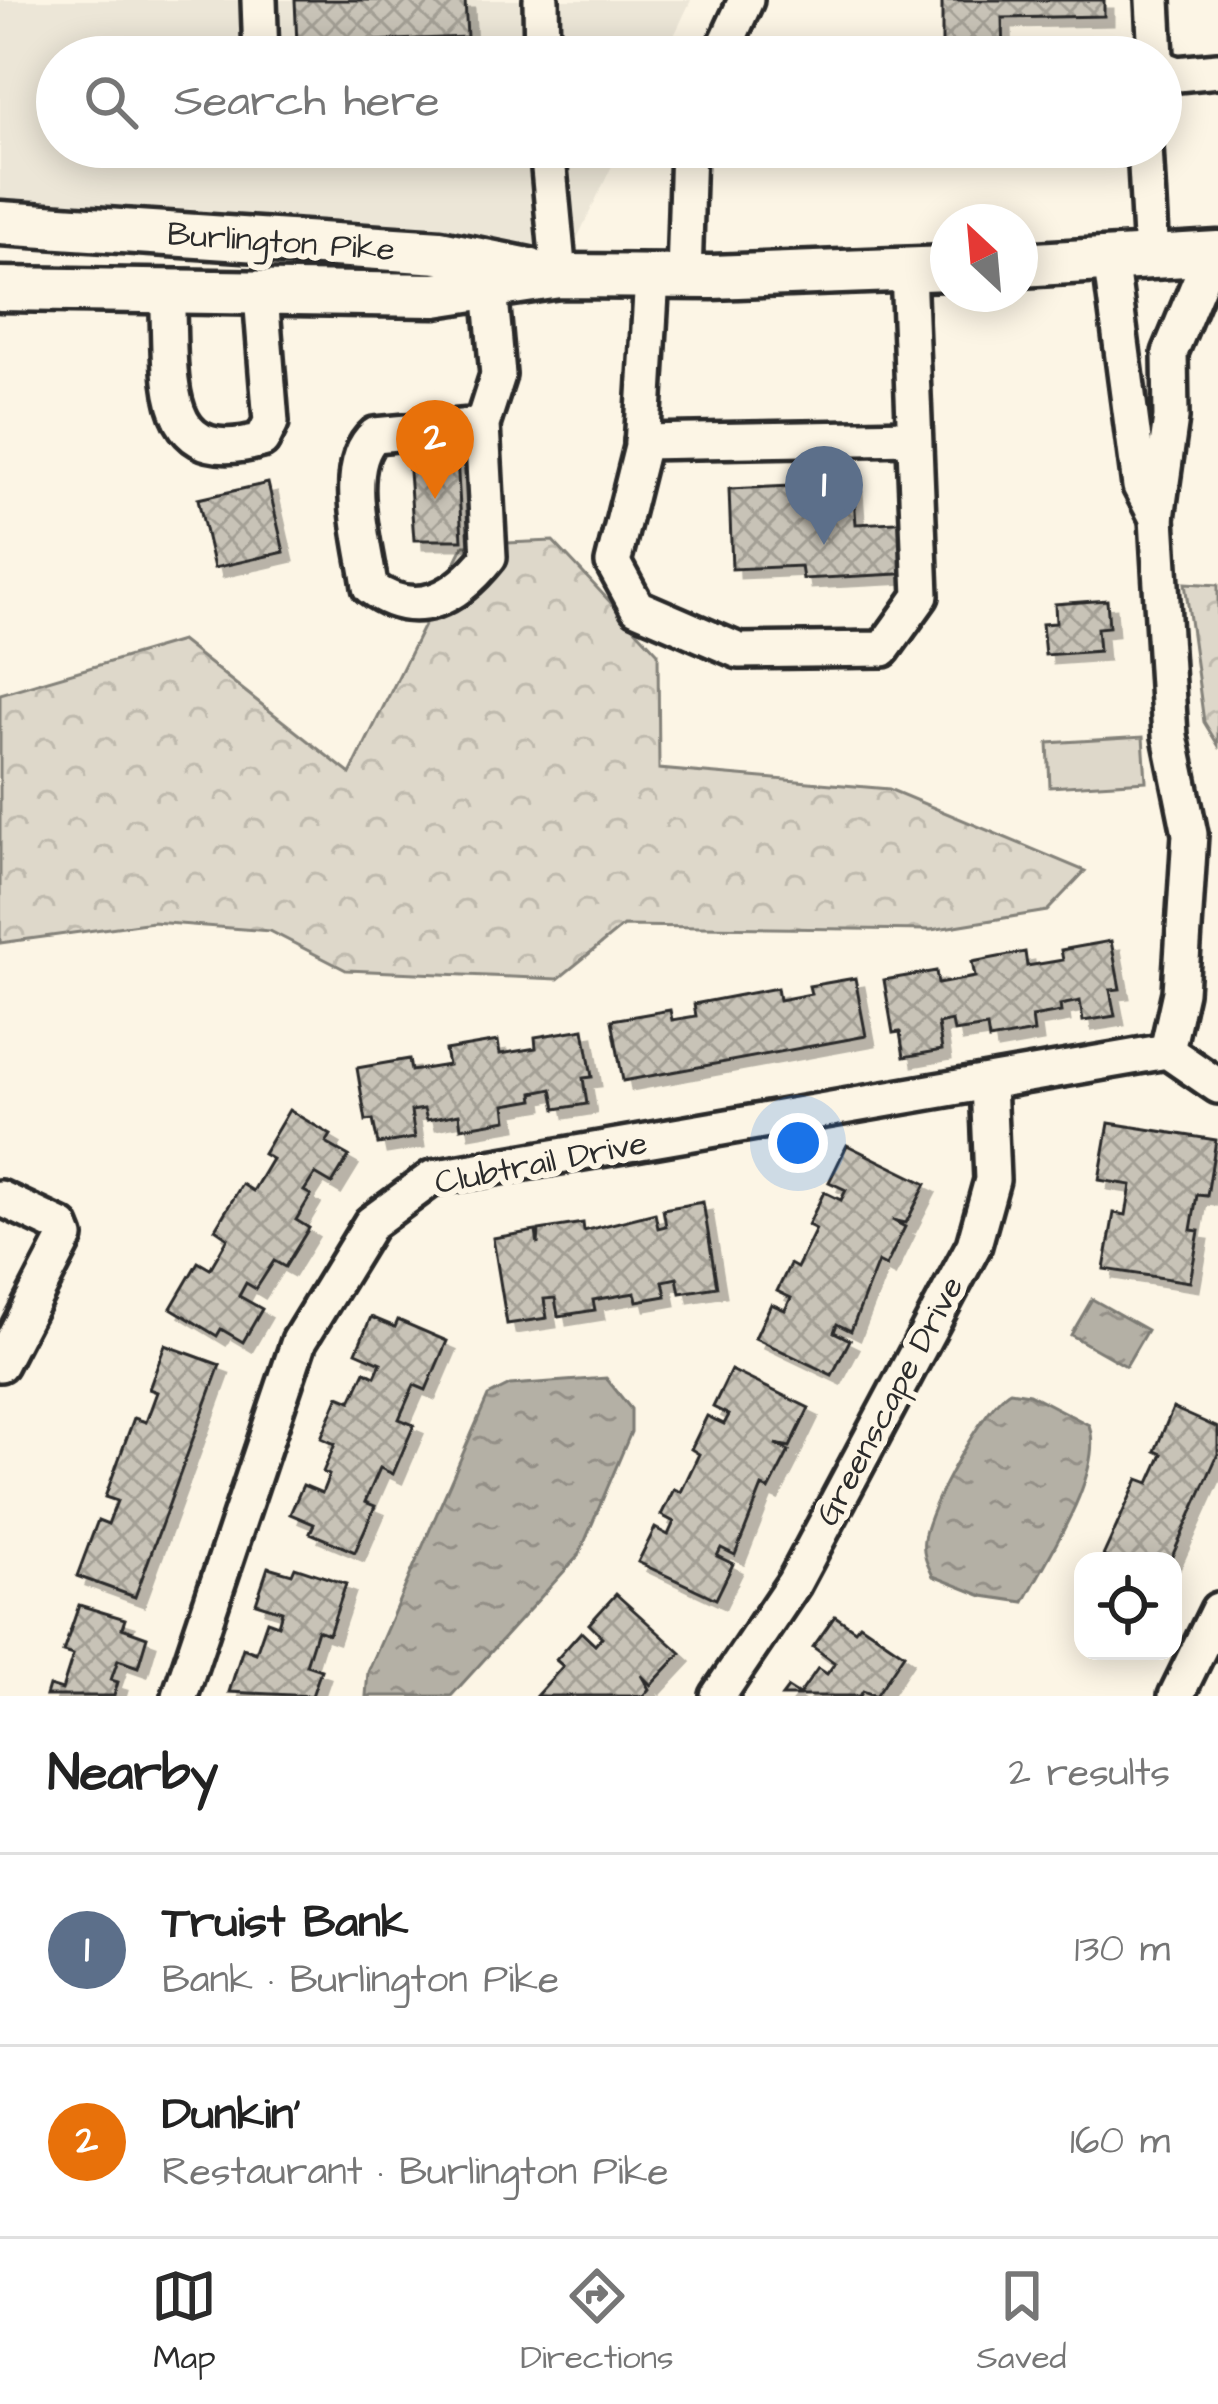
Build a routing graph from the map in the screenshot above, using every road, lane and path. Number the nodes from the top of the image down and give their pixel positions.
1 (259, 0) edge
2 (541, 0) edge
3 (746, 0) edge
4 (1153, 0) edge
5 (260, 36) edge
6 (542, 36) edge
7 (730, 36) edge
8 (1155, 36) edge
9 (1218, 70) edge
10 (1182, 74) edge
11 (549, 168) edge
12 (685, 168) edge
13 (1141, 168) edge
14 (0, 223) edge
15 (1215, 254) edge
16 (1130, 257) junction
17 (1038, 264) edge
18 (928, 269) edge
19 (560, 276) junction
20 (668, 277) junction
21 (490, 287) junction
22 (0, 289) edge
23 (166, 293) junction
24 (261, 295) junction
25 (482, 425) junction
26 (913, 437) junction
27 (642, 442) junction
28 (1157, 518) junction
29 (1167, 1051) junction
30 (988, 1083) junction
31 (1218, 1086) edge
32 (0, 1198) edge
33 (0, 1364) edge
34 (1218, 1610) edge
35 (180, 1696) edge
36 (718, 1696) edge
37 (1176, 1696) edge

1 - 5 street
2 - 6 street
3 - 7 street
4 - 8 street
9 - 10 street
11 - 19 street
12 - 20 street
13 - 16 street
14 - 19 main road, Burlington Pike
15 - 16 main road
15 - 28 street
16 - 17 main road
16 - 28 street
18 - 20 main road, Burlington Pike
18 - 26 street
19 - 20 main road, Burlington Pike
19 - 21 main road, Burlington Pike
20 - 27 street
21 - 24 main road, Burlington Pike
21 - 25 street
22 - 23 main road, Burlington Pike
23 - 24 main road, Burlington Pike
23 - 24 street
25 - 25 street
26 - 27 street
26 - 27 street
28 - 29 street
29 - 30 street, Clubtrail Drive
29 - 31 street
30 - 35 street, Clubtrail Drive
30 - 36 street, Greenscape Drive
32 - 33 street
34 - 37 street

